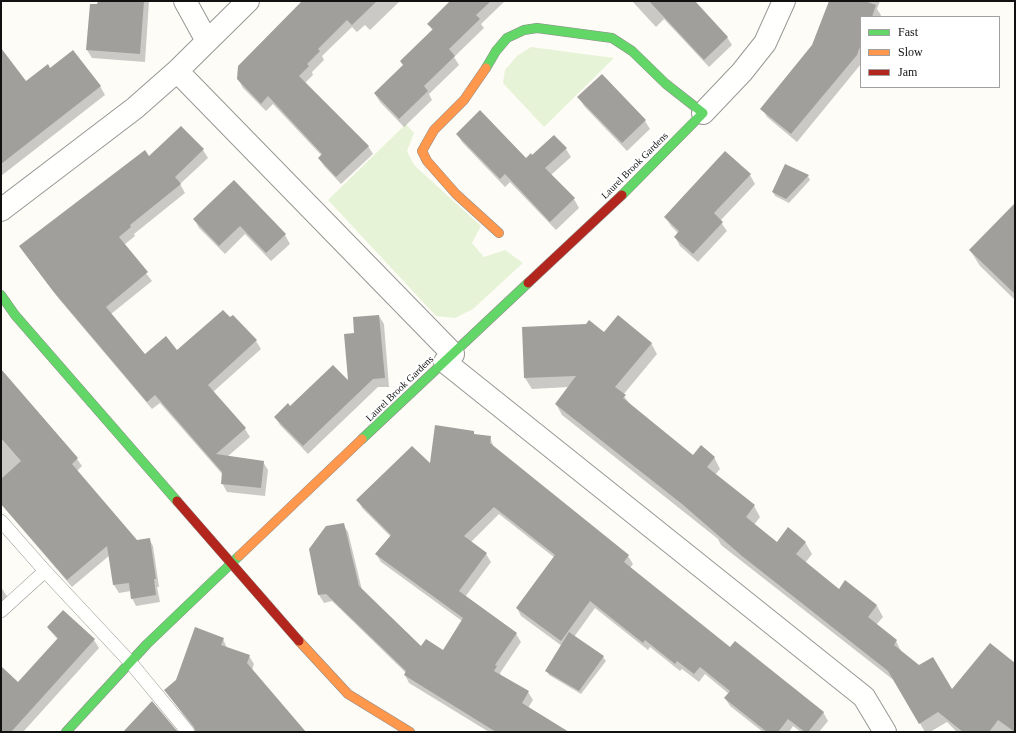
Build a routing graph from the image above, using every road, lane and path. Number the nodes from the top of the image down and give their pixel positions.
1 (185, 1) edge
2 (248, 1) edge
3 (784, 1) edge
4 (207, 41) junction
5 (177, 71) junction
6 (703, 113) junction
7 (1, 210) edge
8 (499, 233) dead end
9 (1, 296) edge
10 (449, 358) junction
11 (1, 521) edge
12 (232, 564) junction
13 (45, 571) junction
14 (1, 611) edge
15 (130, 662) junction
16 (66, 732) edge
17 (188, 732) edge
18 (410, 732) edge
19 (885, 732) edge

1 - 4 street
2 - 4 street
3 - 6 street
4 - 5 street
5 - 7 street
5 - 10 street
6 - 8 street
6 - 10 street, Laurel Brook Gardens
9 - 12 street
10 - 12 street, Laurel Brook Gardens
10 - 19 street
11 - 13 lane
12 - 15 street, Laurel Brook Gardens
12 - 18 street
13 - 14 lane
13 - 15 lane
15 - 16 street, Laurel Brook Gardens
15 - 17 lane

